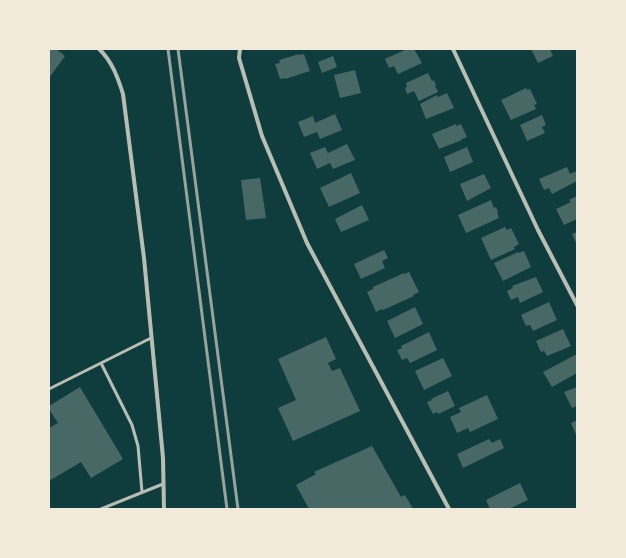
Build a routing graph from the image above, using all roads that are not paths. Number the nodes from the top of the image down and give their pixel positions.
1 (99, 49) edge
2 (240, 49) edge
3 (453, 49) edge
4 (577, 305) edge
5 (151, 338) junction
6 (101, 363) junction
7 (49, 389) edge
8 (163, 484) junction
9 (142, 492) junction
10 (101, 509) edge
11 (164, 509) edge
12 (449, 509) edge

1 - 5 street
2 - 12 street
3 - 4 street
5 - 6 lane
5 - 8 street
6 - 7 lane
6 - 9 lane
8 - 9 lane
8 - 11 street
9 - 10 lane

